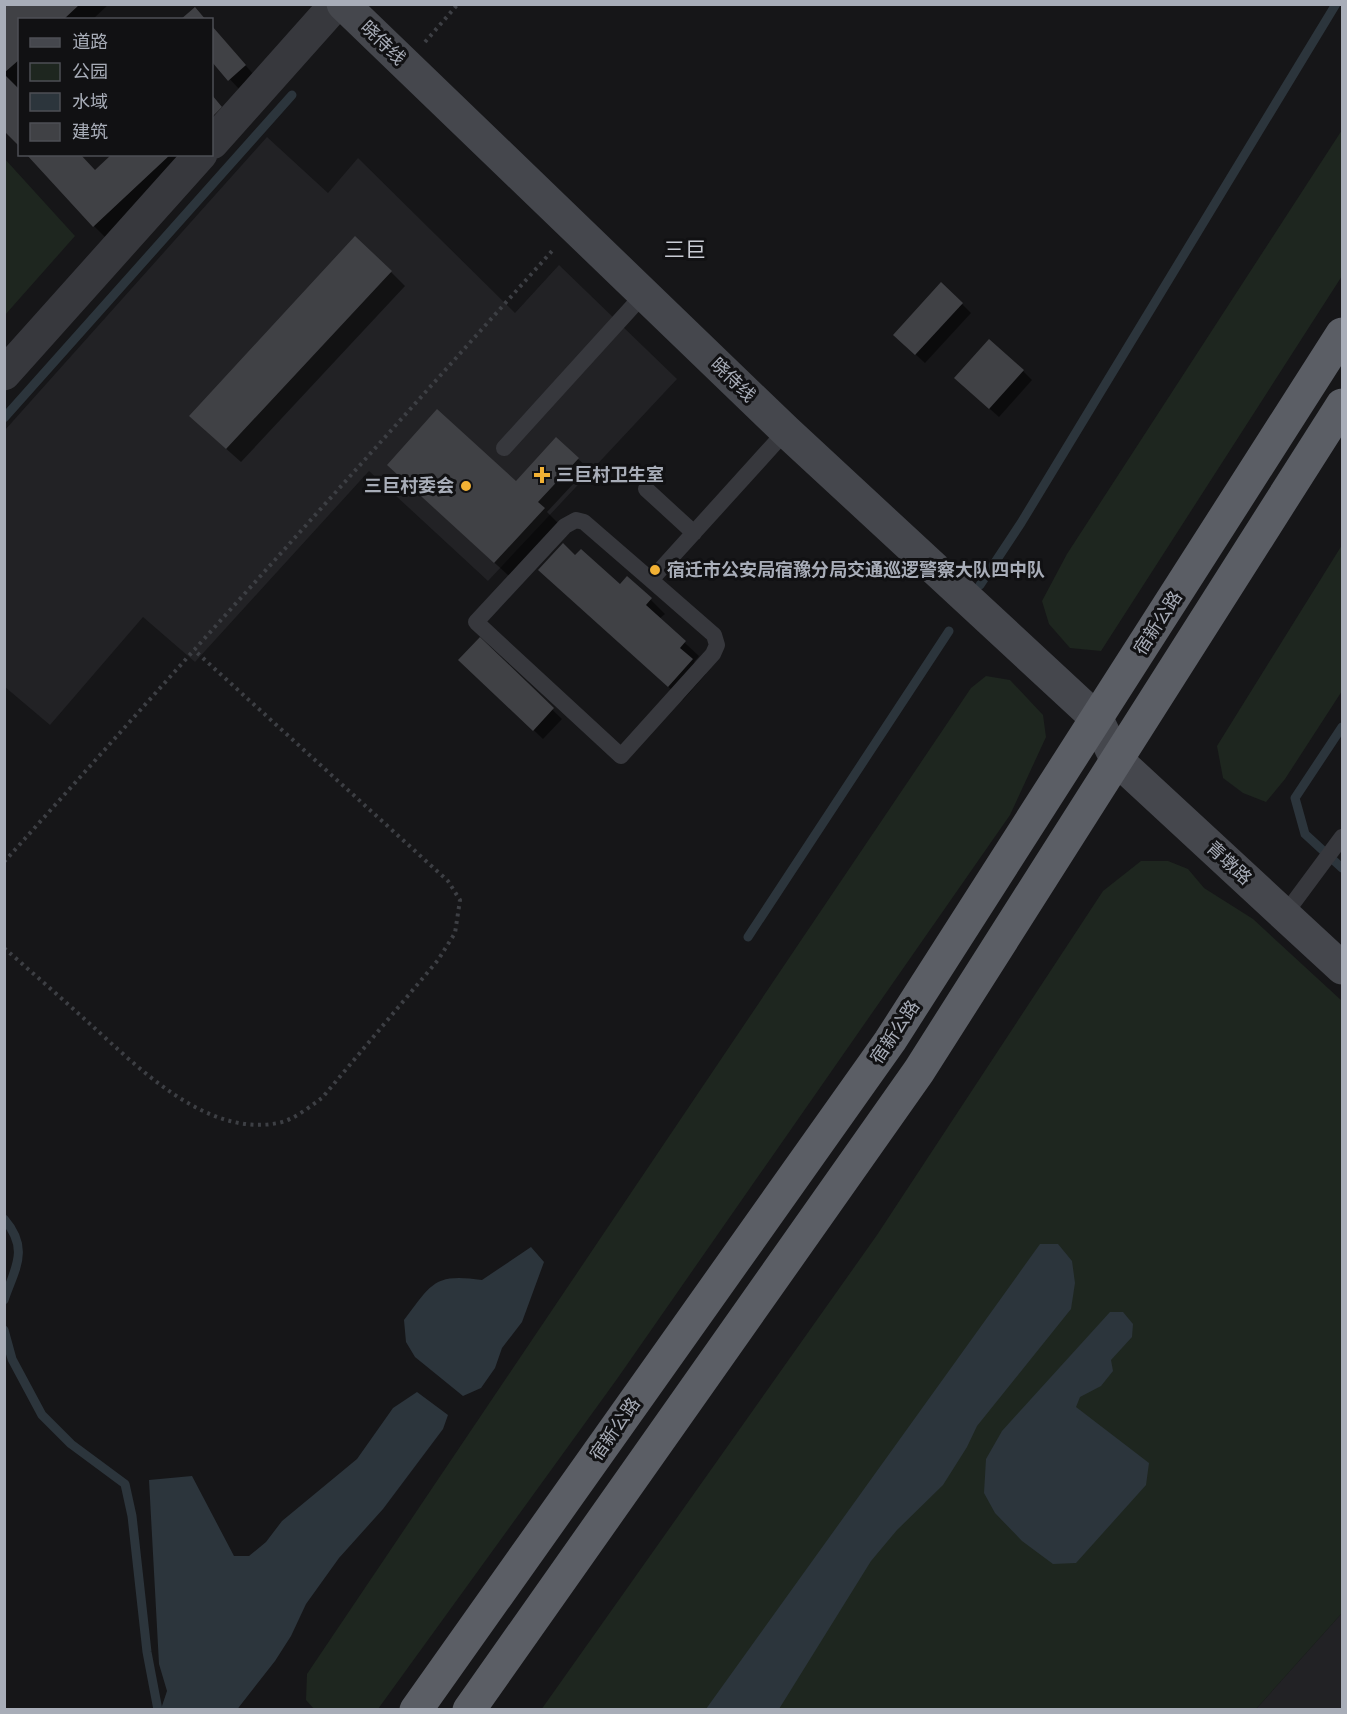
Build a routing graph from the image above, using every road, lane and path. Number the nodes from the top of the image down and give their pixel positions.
1 (336, 4) edge
2 (343, 4) edge
3 (458, 4) edge
4 (405, 65) junction
5 (213, 142) edge
6 (199, 156) edge
7 (573, 228) junction
8 (643, 295) junction
9 (1342, 334) edge
10 (4, 374) edge
11 (1342, 405) edge
12 (786, 431) junction
13 (504, 448) dead end
14 (646, 489) dead end
15 (694, 533) junction
16 (651, 580) junction
17 (194, 650) junction
18 (1097, 720) junction
19 (1116, 759) junction
20 (1339, 841) edge
21 (4, 862) edge
22 (1285, 914) junction
23 (4, 948) edge
24 (1342, 968) edge
25 (416, 1710) edge
26 (469, 1710) edge

1 - 5 street
2 - 4 main road, 晓侍线
3 - 4 path
4 - 7 main road, 晓侍线
6 - 10 street
7 - 8 main road, 晓侍线
7 - 17 path
8 - 12 main road, 晓侍线
8 - 13 lane
9 - 18 highway, 宿新公路
11 - 19 highway, 宿新公路
12 - 15 lane
12 - 18 main road, 晓侍线
14 - 15 lane
15 - 16 lane
16 - 16 lane
17 - 21 path
17 - 23 path
18 - 19 main road, 晓侍线
18 - 25 highway, 宿新公路
19 - 22 main road, 青墩路
19 - 26 highway, 宿新公路
20 - 22 lane
22 - 24 main road, 青墩路

